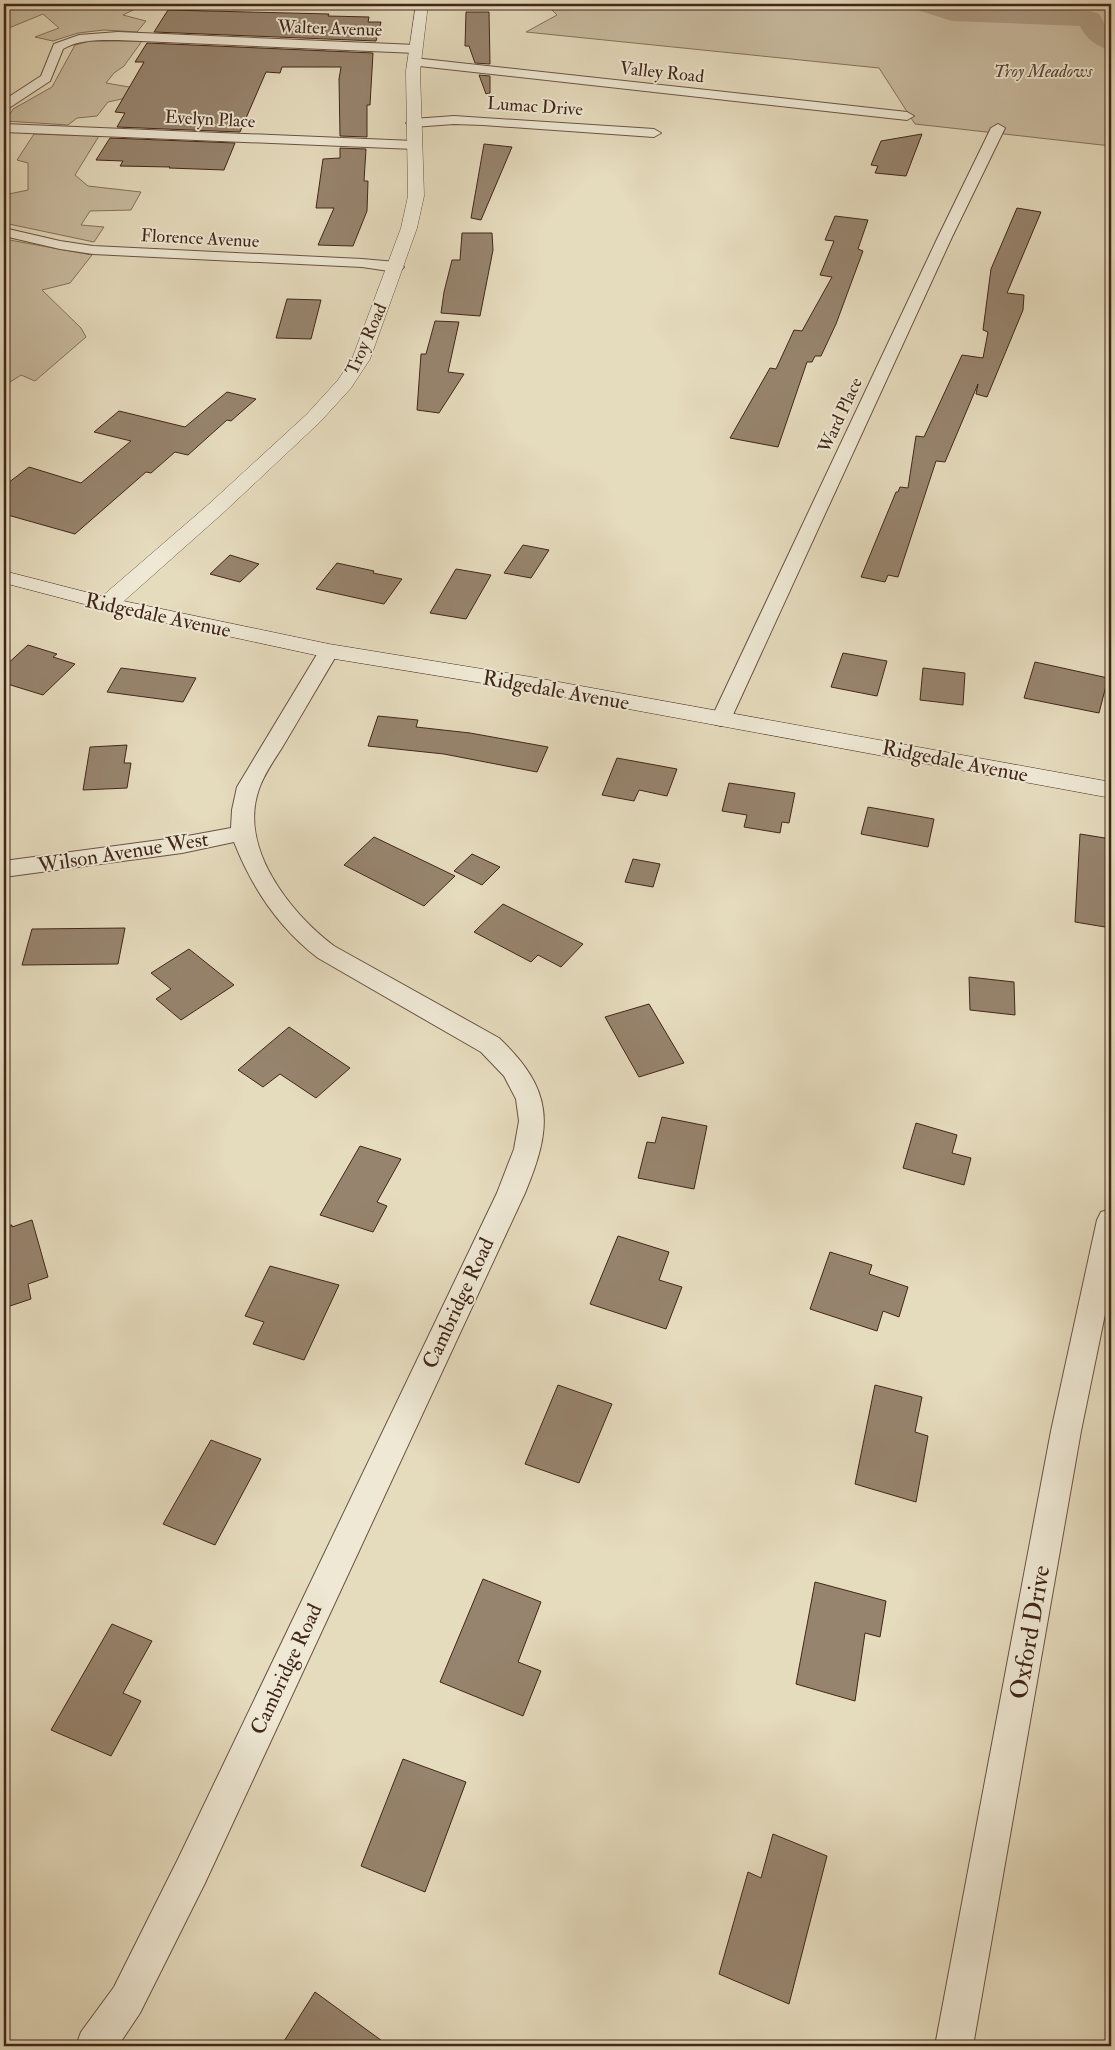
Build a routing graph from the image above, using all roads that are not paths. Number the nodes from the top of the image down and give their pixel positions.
1 (422, 4) edge
2 (415, 55) junction
3 (4, 105) edge
4 (907, 116) dead end
5 (413, 122) junction
6 (4, 128) edge
7 (998, 128) dead end
8 (654, 133) dead end
9 (414, 145) junction
10 (4, 232) edge
11 (396, 267) junction
12 (4, 577) edge
13 (107, 604) junction
14 (329, 651) junction
15 (721, 719) junction
16 (1111, 790) edge
17 (243, 833) junction
18 (4, 869) edge
19 (1111, 1220) edge
20 (95, 2046) edge
21 (954, 2046) edge

1 - 2 street, Troy Road
2 - 3 street, Walter Avenue
2 - 4 street, Valley Road
2 - 5 street, Troy Road
5 - 8 street, Lumac Drive
5 - 9 street, Troy Road
6 - 9 street, Evelyn Place
7 - 15 street, Ward Place
9 - 11 street, Troy Road
10 - 11 street, Florence Avenue
11 - 13 street, Troy Road
12 - 13 street, Ridgedale Avenue
13 - 14 street, Ridgedale Avenue
14 - 15 street, Ridgedale Avenue
14 - 17 street, Cambridge Road
15 - 16 street, Ridgedale Avenue
17 - 18 street, Wilson Avenue West
17 - 20 street, Cambridge Road
19 - 21 street, Oxford Drive

